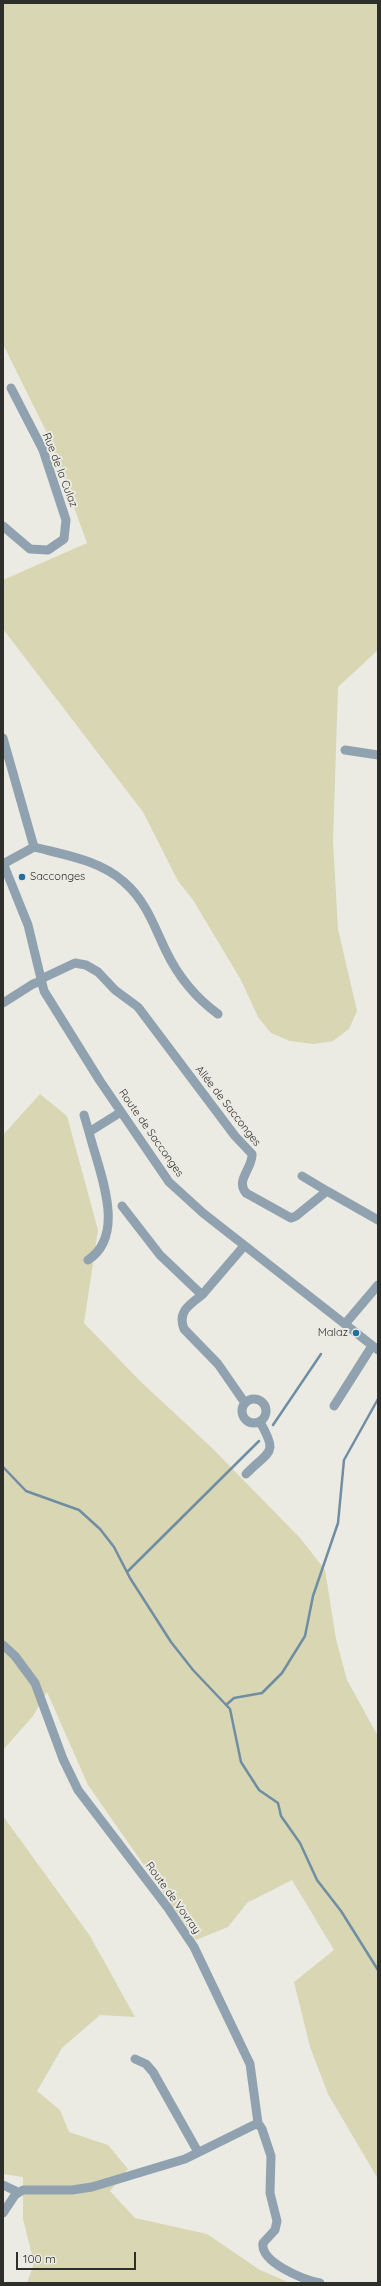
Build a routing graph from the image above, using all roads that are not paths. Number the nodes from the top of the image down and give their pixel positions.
1 (11, 388) dead end
2 (3, 526) edge
3 (3, 738) edge
4 (345, 750) dead end
5 (378, 755) edge
6 (34, 847) junction
7 (3, 864) edge
8 (41, 980) junction
9 (3, 1003) edge
10 (218, 1014) dead end
11 (121, 1112) junction
12 (84, 1115) dead end
13 (89, 1132) junction
14 (302, 1176) dead end
15 (328, 1191) junction
16 (122, 1206) dead end
17 (378, 1220) edge
18 (244, 1246) junction
19 (88, 1260) dead end
20 (378, 1285) edge
21 (202, 1295) junction
22 (345, 1324) junction
23 (375, 1348) edge
24 (245, 1403) junction
25 (334, 1406) dead end
26 (260, 1422) junction
27 (246, 1474) dead end
28 (3, 1645) edge
29 (135, 2059) dead end
30 (258, 2123) junction
31 (198, 2152) junction
32 (3, 2185) edge
33 (18, 2192) junction
34 (3, 2213) edge
35 (320, 2283) edge

1 - 2 street, Rue de la Culaz
3 - 6 street
4 - 5 street
6 - 7 street
6 - 10 street
7 - 8 street, Route de Sacconges
8 - 9 street
8 - 11 street, Route de Sacconges
8 - 15 street, Allée de Sacconges
11 - 13 street
11 - 18 street, Route de Sacconges
12 - 13 street
13 - 19 street
14 - 15 street
15 - 17 street
16 - 21 street
18 - 21 street
18 - 22 street, Route de Sacconges
20 - 22 street
21 - 24 street
22 - 23 street, Route de Sacconges
23 - 25 street, Route de Sacconges
24 - 26 street
24 - 26 street
26 - 27 street
28 - 30 street, Route de Vovray
29 - 31 street
30 - 31 street
30 - 35 street, Route de Vovray
31 - 33 street
32 - 33 street
33 - 34 street

